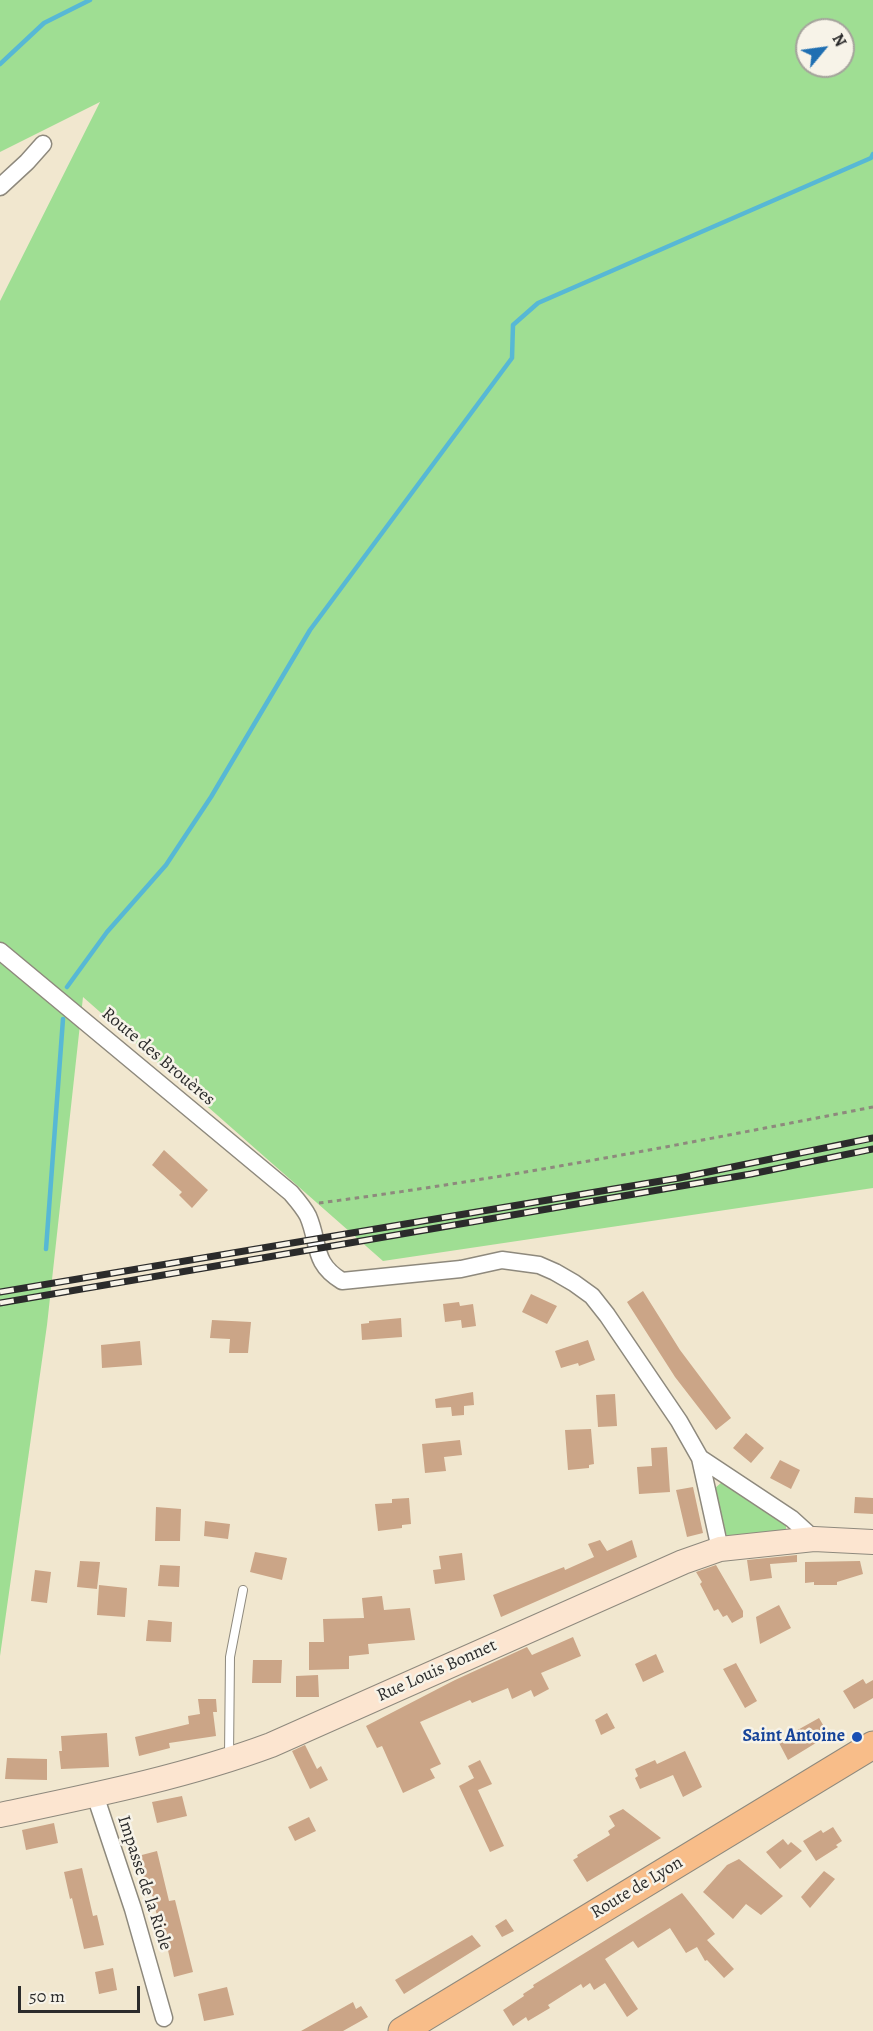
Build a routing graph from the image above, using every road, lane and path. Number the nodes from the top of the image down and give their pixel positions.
1 (43, 144) dead end
2 (0, 187) edge
3 (0, 951) edge
4 (873, 1107) edge
5 (296, 1199) junction
6 (700, 1458) junction
7 (814, 1539) junction
8 (873, 1542) edge
9 (720, 1549) junction
10 (243, 1590) dead end
11 (873, 1745) edge
12 (229, 1761) junction
13 (95, 1795) junction
14 (0, 1815) edge
15 (164, 2018) dead end
16 (402, 2031) edge

1 - 2 street
3 - 5 street, Route des Brouères
4 - 5 path
5 - 6 street
6 - 7 street
6 - 9 street
7 - 8 street, Rue Louis Bonnet
7 - 9 street, Rue Louis Bonnet
9 - 12 street, Rue Louis Bonnet
10 - 12 lane
11 - 16 main road, Route de Lyon
12 - 13 street, Rue Louis Bonnet
13 - 14 street, Rue Louis Bonnet
13 - 15 street, Impasse de la Riole

